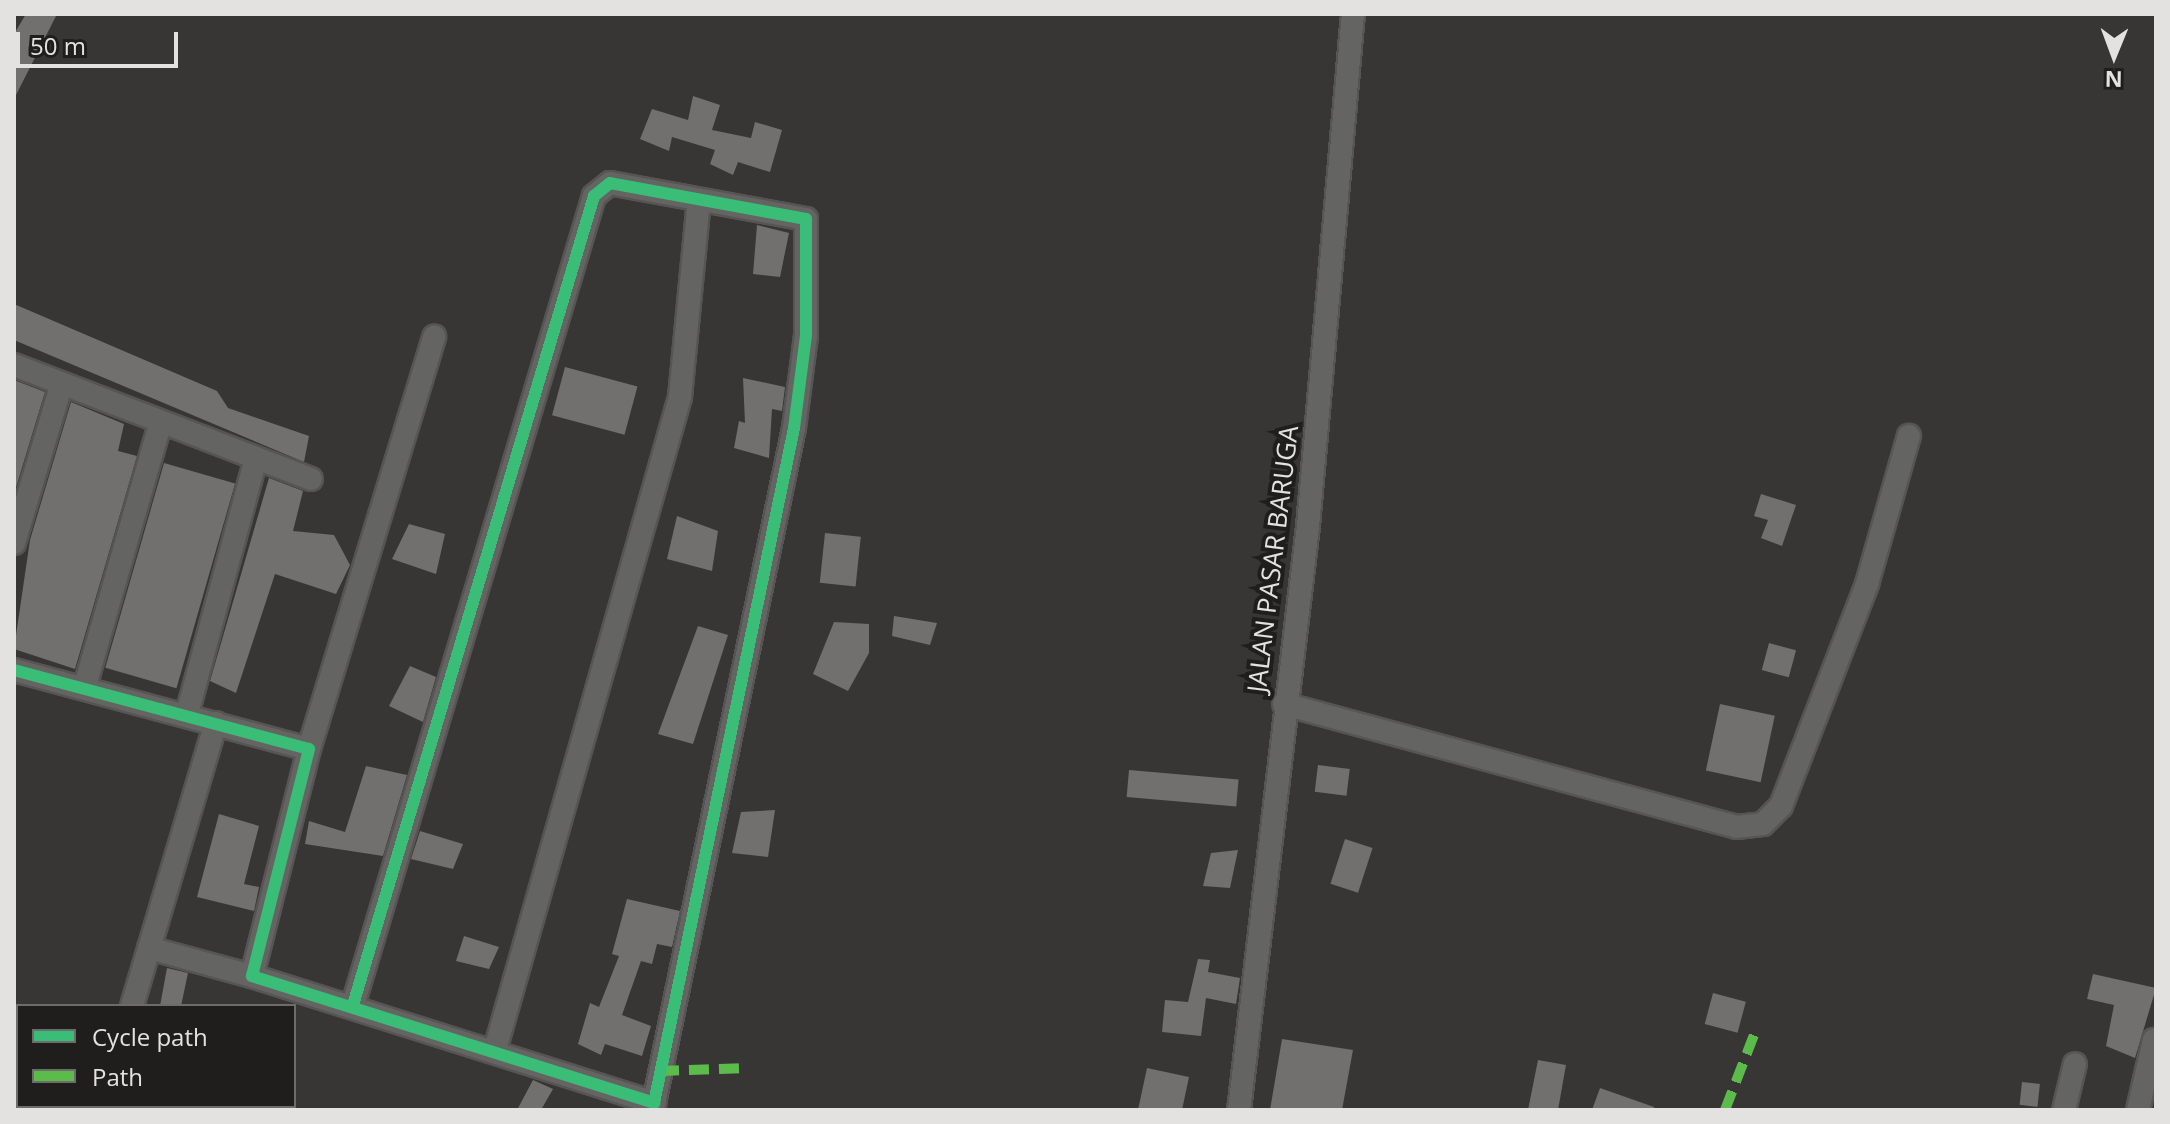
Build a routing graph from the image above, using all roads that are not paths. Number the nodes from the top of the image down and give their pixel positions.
1 (1353, 14) edge
2 (699, 200) junction
3 (434, 337) dead end
4 (14, 365) edge
5 (61, 386) junction
6 (160, 425) junction
7 (1909, 436) dead end
8 (255, 462) junction
9 (311, 479) dead end
10 (14, 543) edge
11 (14, 670) edge
12 (85, 686) junction
13 (1284, 704) junction
14 (187, 714) junction
15 (216, 723) junction
16 (309, 749) junction
17 (149, 948) junction
18 (252, 976) junction
19 (133, 1004) edge
20 (353, 1005) junction
21 (2154, 1040) dead end
22 (495, 1050) junction
23 (2075, 1064) dead end
24 (654, 1107) edge
25 (1239, 1110) edge
26 (2064, 1110) edge
27 (2138, 1110) edge

1 - 13 street, JALAN PASAR BARUGA
2 - 20 street
2 - 22 street
2 - 24 street
3 - 16 street
4 - 5 street
5 - 6 street
5 - 10 street
6 - 8 street
6 - 12 street
7 - 13 street
8 - 9 street
8 - 14 street
11 - 12 street
12 - 14 street
13 - 25 street, JALAN PASAR BARUGA
14 - 15 street
15 - 16 street
15 - 17 street
16 - 18 street
17 - 18 street
17 - 19 street
18 - 20 street
20 - 22 street
21 - 27 street
22 - 24 street
23 - 26 street

